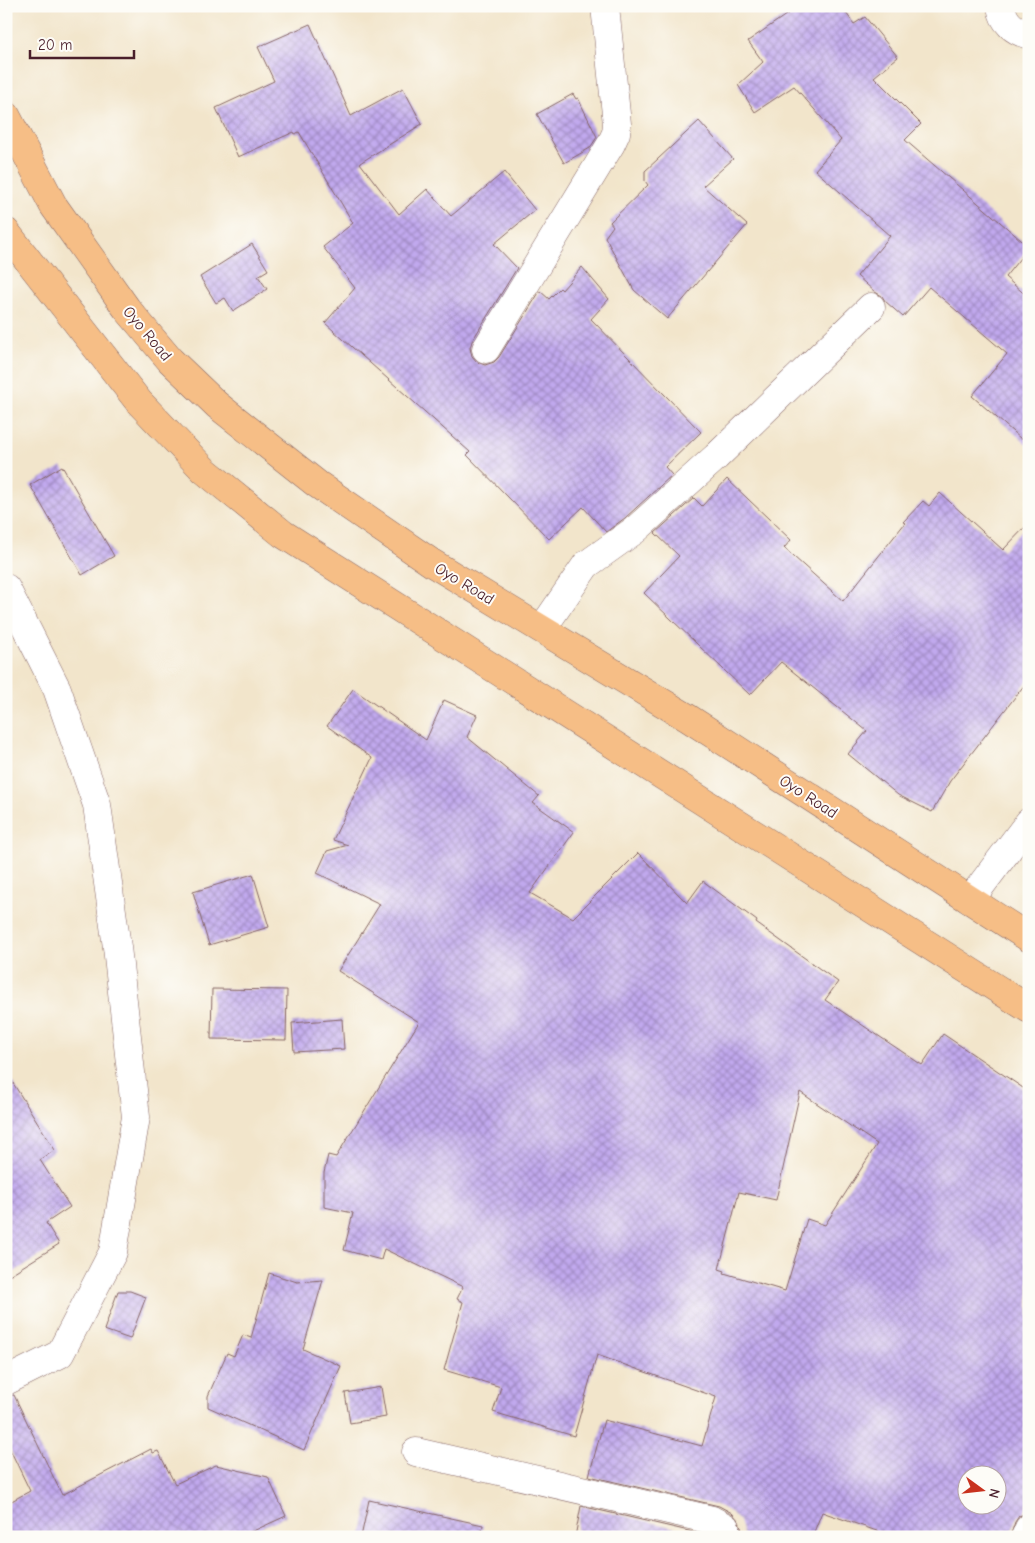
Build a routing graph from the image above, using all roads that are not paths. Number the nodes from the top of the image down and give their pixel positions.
1 (605, 6) edge
2 (1001, 6) edge
3 (1029, 36) edge
4 (6, 115) edge
5 (7, 234) edge
6 (871, 307) dead end
7 (486, 349) dead end
8 (6, 588) edge
9 (542, 629) junction
10 (1029, 822) edge
11 (970, 900) junction
12 (1029, 938) edge
13 (1029, 1009) edge
14 (6, 1381) edge
15 (416, 1452) dead end
16 (1029, 1528) edge
17 (729, 1537) edge
18 (1025, 1537) edge

1 - 7 street
2 - 3 street
4 - 9 main road, Oyo Road
5 - 13 main road
6 - 9 street
8 - 14 street
9 - 11 main road, Oyo Road
10 - 11 street
11 - 12 main road, Oyo Road
15 - 17 street
16 - 18 street

